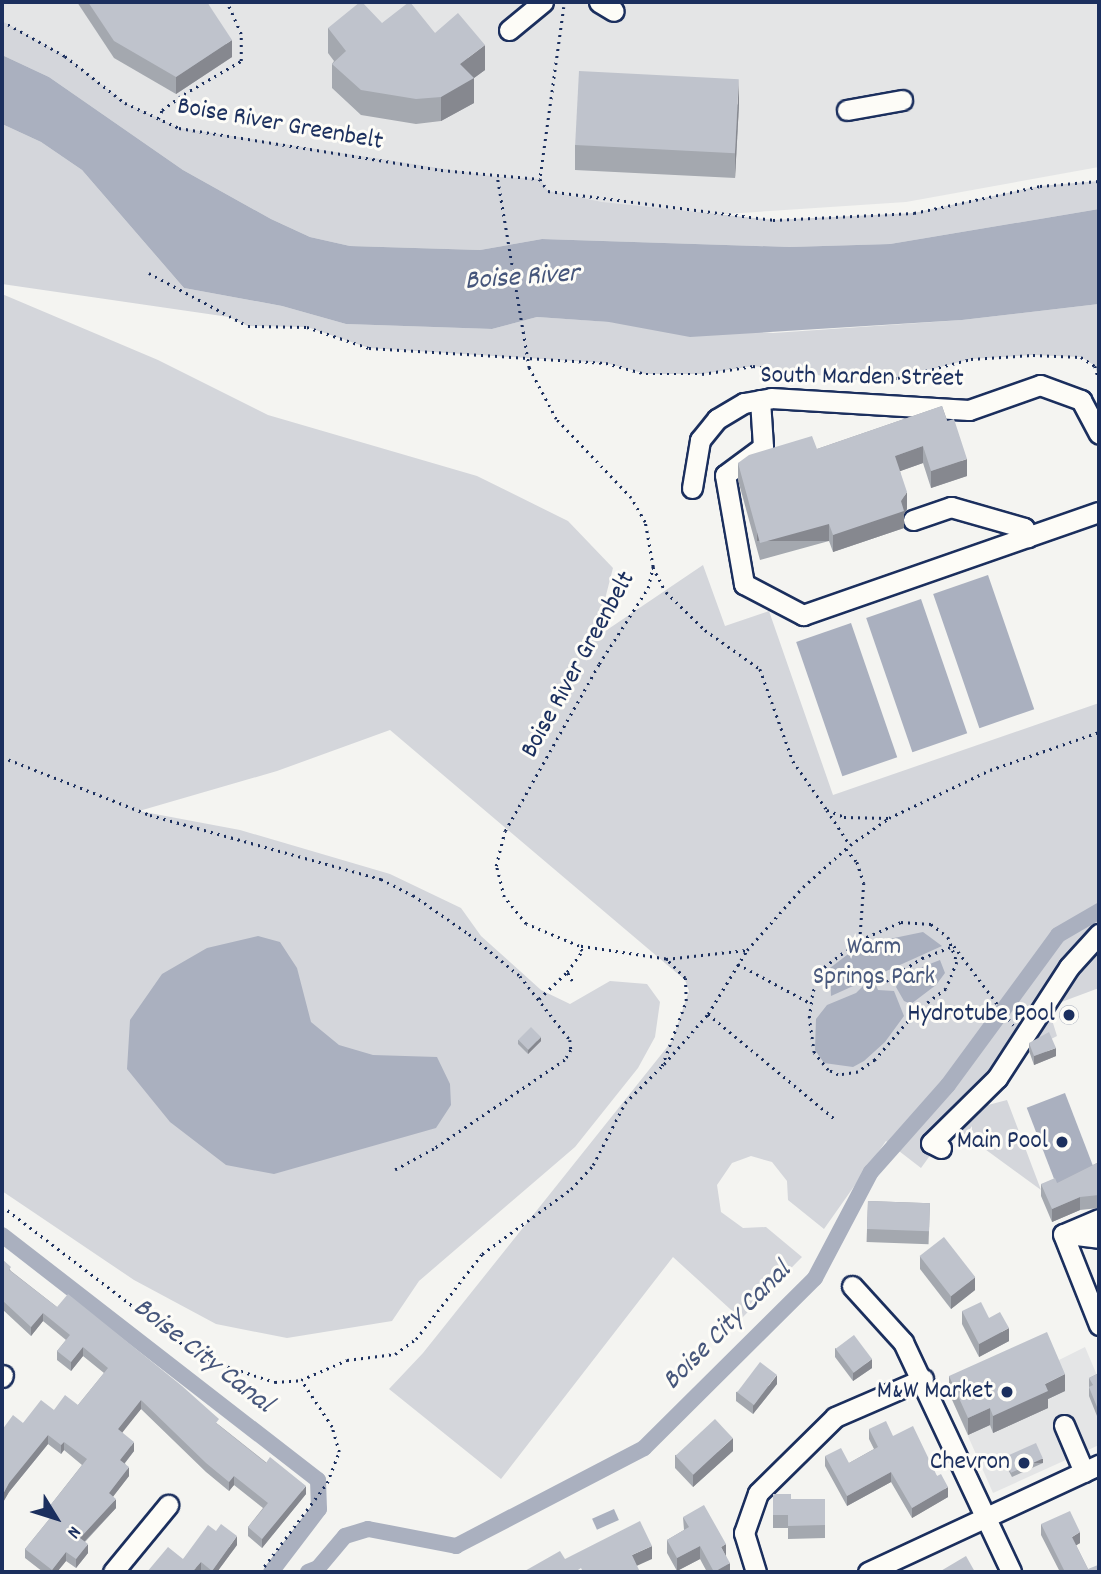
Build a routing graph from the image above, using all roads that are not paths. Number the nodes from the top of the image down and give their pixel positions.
1 (544, 2) edge
2 (509, 30) dead end
3 (902, 100) dead end
4 (846, 110) dead end
5 (760, 400) junction
6 (1099, 434) edge
7 (692, 488) dead end
8 (1099, 512) edge
9 (914, 520) dead end
10 (1028, 537) junction
11 (1099, 934) edge
12 (941, 1148) dead end
13 (1099, 1219) edge
14 (1063, 1234) junction
15 (1099, 1238) edge
16 (852, 1286) dead end
17 (1099, 1325) edge
18 (923, 1379) junction
19 (1064, 1425) dead end
20 (1092, 1469) edge
21 (168, 1505) dead end
22 (986, 1519) junction
23 (113, 1572) edge
24 (756, 1572) edge
25 (868, 1572) edge
26 (1011, 1572) edge

1 - 2 street
3 - 4 street
5 - 6 street, South Marden Street
5 - 7 street, South Marden Street
5 - 10 street
8 - 10 street
9 - 10 street
11 - 12 street
13 - 14 street
14 - 15 street
14 - 17 street
16 - 18 street
18 - 22 street
18 - 24 street
19 - 20 street
20 - 22 street
21 - 23 street
22 - 25 street
22 - 26 street

